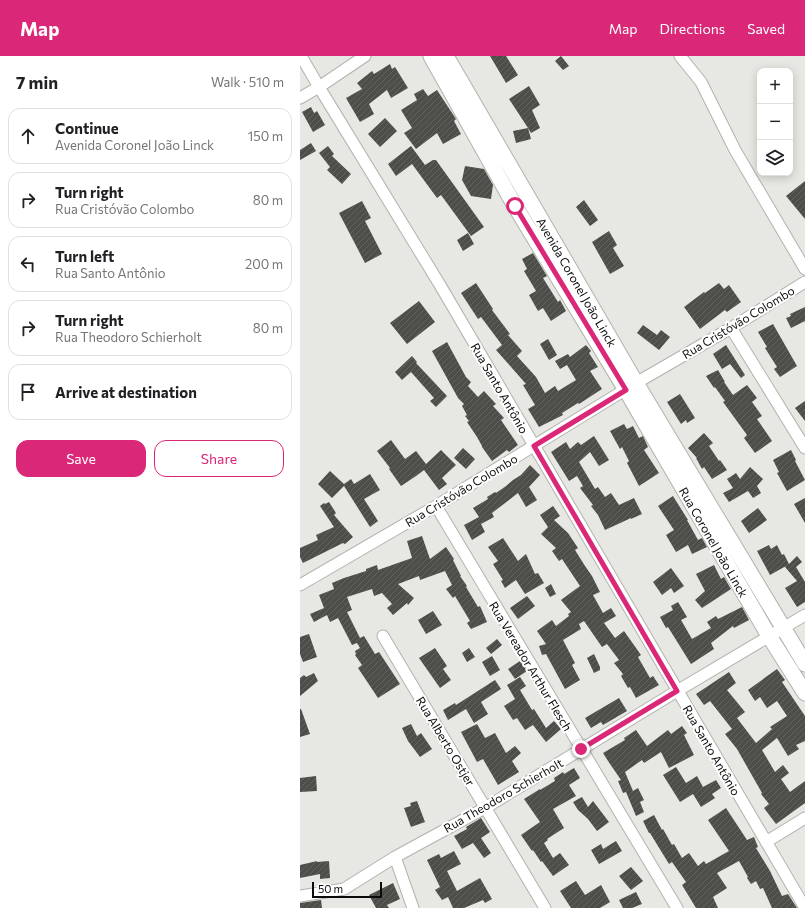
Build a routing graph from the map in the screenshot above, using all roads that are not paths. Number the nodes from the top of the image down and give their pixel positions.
1 (301, 56) edge
2 (365, 56) edge
3 (431, 56) edge
4 (446, 56) edge
5 (680, 56) edge
6 (319, 87) junction
7 (300, 98) edge
8 (805, 270) edge
9 (805, 282) edge
10 (731, 328) junction
11 (631, 386) junction
12 (534, 446) junction
13 (805, 448) edge
14 (436, 506) junction
15 (300, 585) edge
16 (805, 615) edge
17 (783, 629) junction
18 (383, 636) dead end
19 (769, 636) junction
20 (805, 664) edge
21 (677, 691) junction
22 (805, 693) edge
23 (581, 749) junction
24 (485, 808) junction
25 (805, 818) edge
26 (766, 842) junction
27 (395, 857) junction
28 (300, 896) edge
29 (414, 908) edge
30 (545, 908) edge
31 (677, 908) edge
32 (805, 908) edge

1 - 6 street, Rua Santo Antônio
2 - 6 street
3 - 11 main road, Avenida Coronel João Linck
4 - 11 main road, Avenida Coronel João Linck
5 - 8 street
6 - 7 street
6 - 12 street, Rua Santo Antônio
9 - 10 street, Rua Cristóvão Colombo
10 - 11 street, Rua Cristóvão Colombo
10 - 13 street
11 - 12 street, Rua Cristóvão Colombo
11 - 17 main road, Rua Coronel João Linck
11 - 19 main road, Rua Coronel João Linck
12 - 14 street, Rua Cristóvão Colombo
12 - 21 street, Rua Santo Antônio
14 - 15 street, Rua Cristóvão Colombo
14 - 23 street, Rua Vereador Arthur Flesch
16 - 17 street, Rua Theodoro Schierholt
17 - 19 street, Rua Theodoro Schierholt
17 - 20 main road, Rua Coronel João Linck
18 - 24 street, Rua Alberto Ostjer
19 - 21 street, Rua Theodoro Schierholt
19 - 22 main road, Rua Coronel João Linck
21 - 23 street, Rua Theodoro Schierholt
21 - 26 street, Rua Santo Antônio
23 - 24 street, Rua Theodoro Schierholt
23 - 31 street, Rua Vereador Arthur Flesch
24 - 27 street, Rua Theodoro Schierholt
24 - 30 street, Rua Alberto Ostjer
25 - 26 street
26 - 32 street, Rua Santo Antônio
27 - 28 street, Rua Theodoro Schierholt
27 - 29 street

